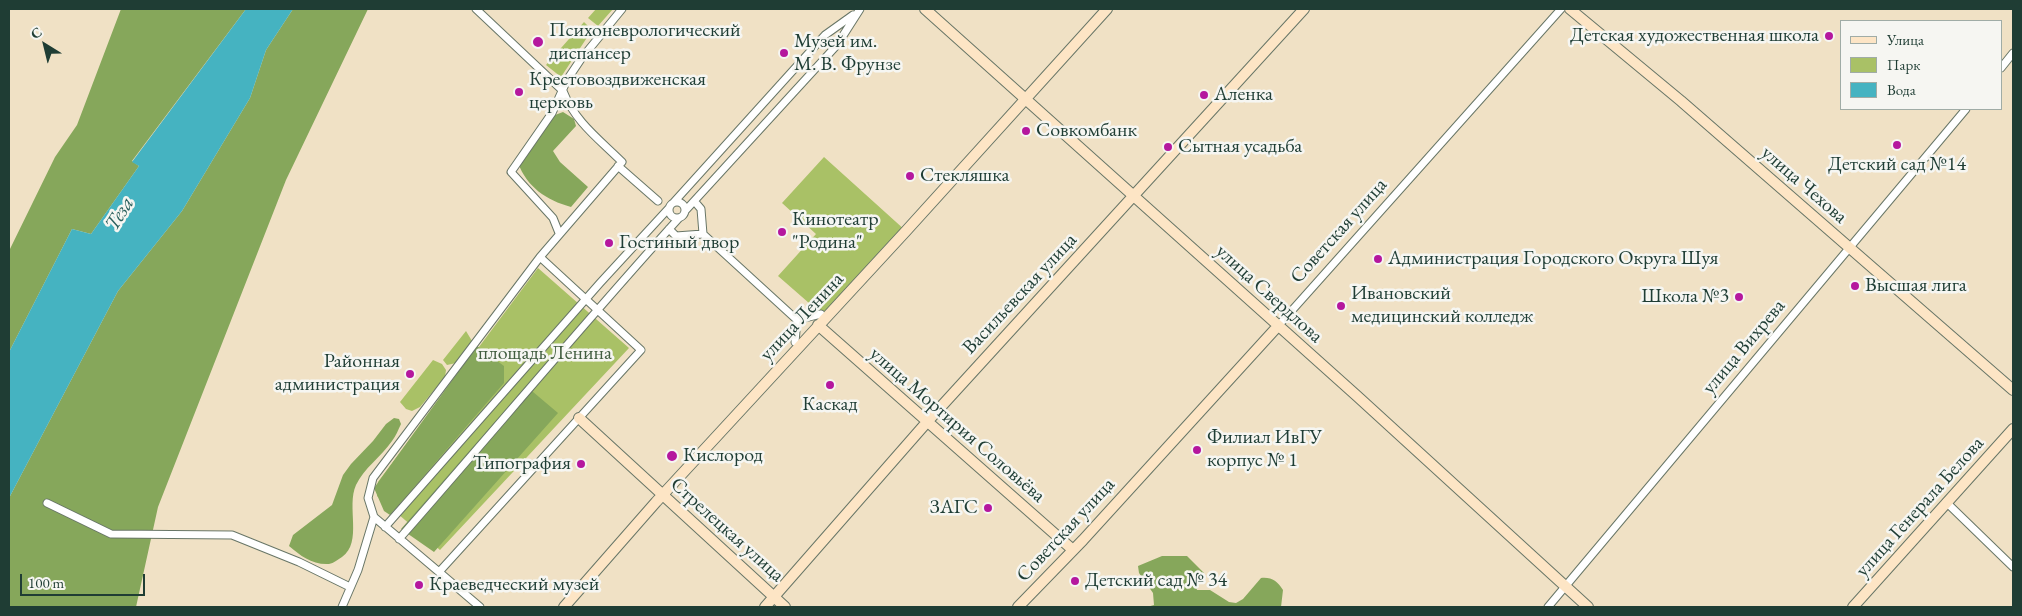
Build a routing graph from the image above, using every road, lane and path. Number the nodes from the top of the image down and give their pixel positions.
1 (476, 9) edge
2 (622, 9) edge
3 (925, 9) edge
4 (1108, 9) edge
5 (1304, 9) edge
6 (1561, 9) edge
7 (1570, 9) edge
8 (858, 11) edge
9 (2013, 53) edge
10 (2002, 67) edge
11 (563, 92) junction
12 (1026, 98) junction
13 (1965, 110) edge
14 (620, 164) junction
15 (1134, 197) junction
16 (658, 201) dead end
17 (694, 202) junction
18 (671, 205) junction
19 (685, 211) junction
20 (679, 218) junction
21 (669, 229) junction
22 (559, 233) junction
23 (703, 234) junction
24 (1849, 248) junction
25 (540, 257) junction
26 (586, 299) junction
27 (598, 310) junction
28 (821, 314) dead end
29 (797, 320) junction
30 (818, 325) junction
31 (1278, 326) junction
32 (795, 342) dead end
33 (2013, 390) edge
34 (579, 418) junction
35 (926, 422) junction
36 (2013, 430) edge
37 (662, 495) junction
38 (1946, 502) junction
39 (47, 503) dead end
40 (374, 517) junction
41 (385, 527) junction
42 (399, 539) junction
43 (1073, 550) junction
44 (2013, 567) edge
45 (439, 572) junction
46 (350, 587) junction
47 (1565, 587) junction
48 (774, 596) junction
49 (342, 607) edge
50 (480, 607) edge
51 (564, 607) edge
52 (764, 607) edge
53 (785, 607) edge
54 (1018, 607) edge
55 (1548, 607) edge
56 (1588, 607) edge
57 (1853, 607) edge

1 - 11 street
2 - 11 street
3 - 12 street, улица Свердлова
4 - 12 street, улица Ленина
5 - 15 street, Васильевская улица
6 - 31 street, Советская улица
7 - 24 street, улица Чехова
8 - 17 street
8 - 18 street
9 - 10 street
11 - 14 street
11 - 22 street
12 - 15 street, улица Свердлова
12 - 30 street, улица Ленина
13 - 24 street, улица Вихрева
14 - 16 street
14 - 22 street
15 - 31 street, улица Свердлова
15 - 35 street, Васильевская улица
17 - 19 street
17 - 23 street
18 - 19 street
18 - 20 street
18 - 26 street
19 - 20 street
20 - 21 street
21 - 23 street
21 - 27 street
22 - 25 street
23 - 29 street
24 - 33 street, улица Чехова
24 - 47 street, улица Вихрева
25 - 26 street
25 - 40 street
26 - 27 street
26 - 41 street
27 - 34 street
27 - 42 street
28 - 29 street
29 - 32 street
30 - 35 street, улица Мортирия Соловьёва
30 - 37 street, улица Ленина
31 - 43 street, Советская улица
31 - 47 street, улица Свердлова
34 - 37 street, Стрелецкая улица
34 - 45 street
35 - 43 street, улица Мортирия Соловьёва
35 - 48 street, Васильевская улица
36 - 38 street, улица Генерала Белова
37 - 48 street, Стрелецкая улица
37 - 51 street, улица Ленина
38 - 44 street
38 - 57 street, улица Генерала Белова
39 - 46 street
40 - 41 street
40 - 46 street
41 - 42 street
42 - 45 street
43 - 54 street, Советская улица
45 - 50 street
46 - 49 street
47 - 55 street, улица Вихрева
47 - 56 street, улица Свердлова
48 - 52 street, Васильевская улица
48 - 53 street, Стрелецкая улица

